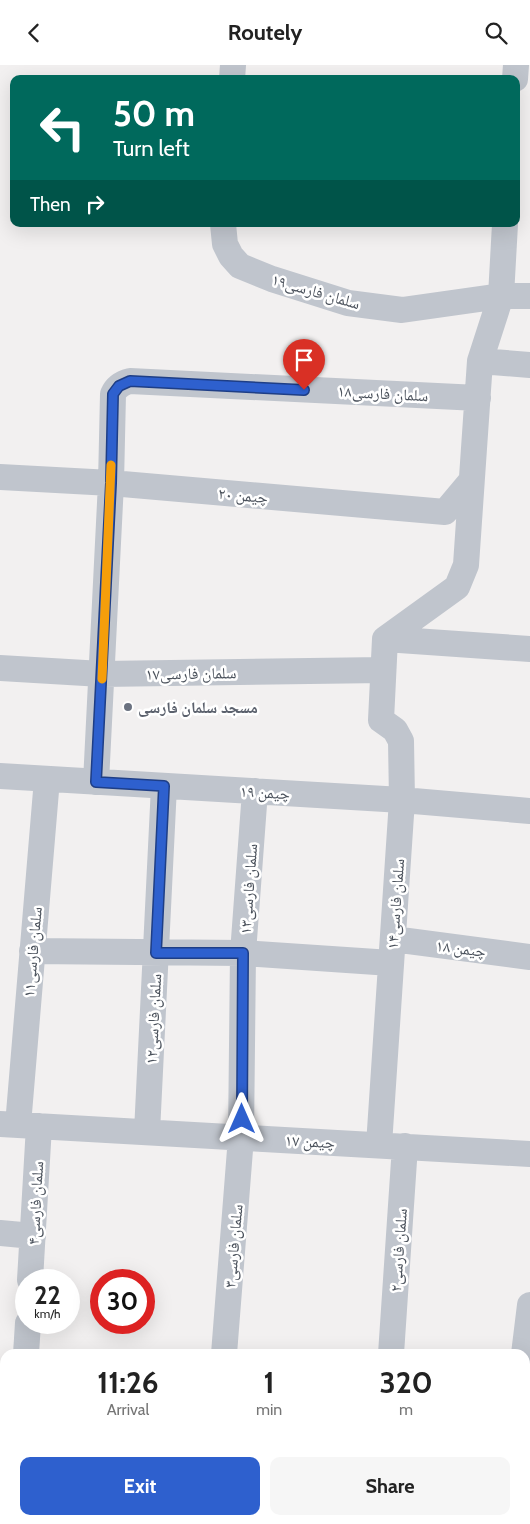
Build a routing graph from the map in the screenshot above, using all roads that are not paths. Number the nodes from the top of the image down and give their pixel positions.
1 (223, 227) edge
2 (505, 227) edge
3 (500, 296) junction
4 (530, 296) edge
5 (480, 361) junction
6 (530, 365) edge
7 (478, 398) junction
8 (0, 477) edge
9 (471, 481) junction
10 (111, 483) junction
11 (385, 639) junction
12 (530, 649) edge
13 (0, 668) edge
14 (383, 671) junction
15 (102, 674) junction
16 (0, 776) edge
17 (48, 779) junction
18 (96, 782) junction
19 (164, 786) junction
20 (255, 791) junction
21 (402, 800) junction
22 (530, 811) edge
23 (32, 951) junction
24 (392, 951) junction
25 (156, 953) junction
26 (243, 953) junction
27 (530, 957) edge
28 (19, 1125) edge
29 (147, 1132) junction
30 (241, 1137) junction
31 (379, 1145) junction
32 (405, 1147) junction
33 (530, 1154) edge
34 (0, 1233) edge
35 (33, 1236) junction
36 (31, 1269) edge
37 (530, 1305) edge
38 (27, 1334) edge
39 (26, 1349) edge
40 (224, 1349) edge
41 (391, 1349) edge
42 (525, 1349) edge

1 - 3 street, سلمان فارسی۱۹
2 - 3 street
3 - 4 street, سلمان فارسی۱۹
3 - 5 street
5 - 6 street
5 - 7 street
7 - 9 street
7 - 10 street, سلمان فارسی۱۸
8 - 10 street, چیمن ۲۰
9 - 10 street, چیمن ۲۰
9 - 11 street
10 - 15 street
11 - 12 street
11 - 14 street, سلمان فارسی۱۴
13 - 15 street, سلمان فارسی۱۷
14 - 15 street, سلمان فارسی۱۷
14 - 21 street, سلمان فارسی۱۴
15 - 18 street
16 - 17 street, چیمن ۱۹
17 - 18 street, چیمن ۱۹
17 - 23 street, سلمان فارسی۱۱
18 - 19 street, چیمن ۱۹
19 - 20 street, چیمن ۱۹
19 - 25 street, سلمان فارسی۱۲
20 - 21 street, چیمن ۱۹
20 - 26 street, سلمان فارسی۱۳
21 - 22 street, چیمن ۱۹
21 - 24 street, سلمان فارسی۱۴
23 - 25 street, چیمن ۱۸
23 - 28 street, سلمان فارسی۱۱
24 - 26 street, چیمن ۱۸
24 - 27 street, چیمن ۱۸
24 - 31 street, سلمان فارسی۱۴
25 - 26 street, چیمن ۱۸
25 - 29 street, سلمان فارسی۱۲
26 - 30 street, سلمان فارسی۱۳
28 - 29 street, چیمن ۱۷
28 - 35 street, سلمان فارسی۴
29 - 30 street, چیمن ۱۷
30 - 31 street, چیمن ۱۷
30 - 40 street, سلمان فارسی۳
31 - 32 street, چیمن ۱۷
32 - 33 street, چیمن ۱۷
32 - 41 street, سلمان فارسی۲
34 - 35 street
35 - 36 street, سلمان فارسی۴
37 - 42 street
38 - 39 street

